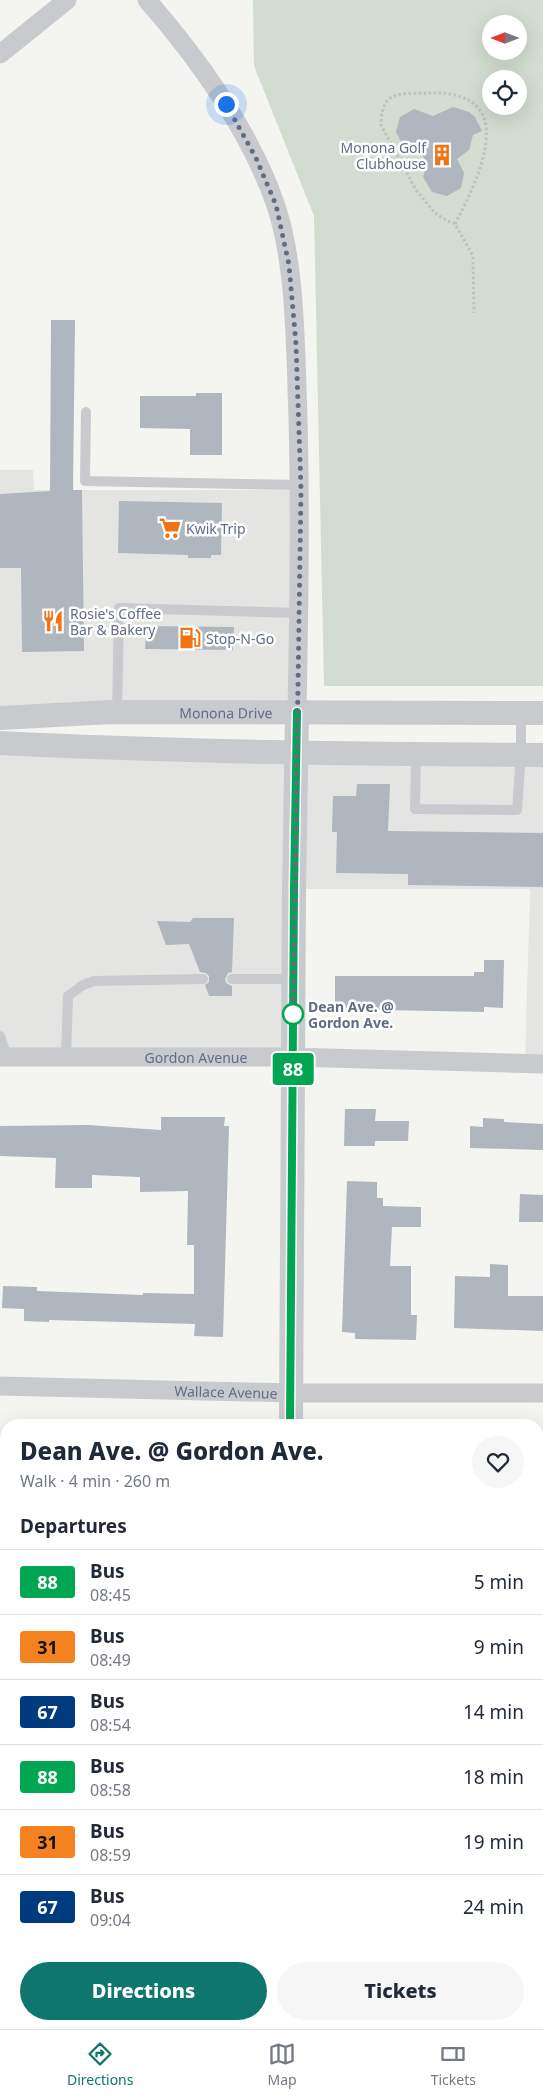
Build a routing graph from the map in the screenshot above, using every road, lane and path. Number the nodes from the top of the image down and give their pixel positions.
1 (67, 0) edge
2 (147, 0) edge
3 (0, 54) edge
4 (455, 224) junction
5 (474, 313) dead end
6 (86, 412) dead end
7 (301, 485) junction
8 (299, 612) junction
9 (116, 712) junction
10 (297, 712) junction
11 (532, 713) edge
12 (0, 718) edge
13 (0, 743) edge
14 (296, 753) junction
15 (416, 754) junction
16 (532, 755) edge
17 (232, 978) dead end
18 (203, 979) dead end
19 (294, 979) junction
20 (0, 1036) edge
21 (4, 1057) edge
22 (66, 1057) junction
23 (293, 1057) junction
24 (543, 1064) edge
25 (0, 1386) edge
26 (291, 1392) junction
27 (543, 1394) edge
28 (290, 1419) edge

1 - 3 street
2 - 7 street
4 - 4 path
4 - 5 path
6 - 7 lane
7 - 8 street
8 - 9 lane
8 - 10 street
9 - 10 street, Monona Drive
9 - 12 street, Monona Drive
10 - 11 street, Monona Drive
10 - 14 street
11 - 16 lane
13 - 14 street
14 - 15 street
14 - 19 street
15 - 16 street
15 - 16 lane
17 - 19 lane
18 - 22 lane
19 - 23 street
20 - 21 lane
21 - 22 street, Gordon Avenue
22 - 23 street, Gordon Avenue
23 - 24 street, Gordon Avenue
23 - 26 street
25 - 26 street, Wallace Avenue
26 - 27 street, Wallace Avenue
26 - 28 street

